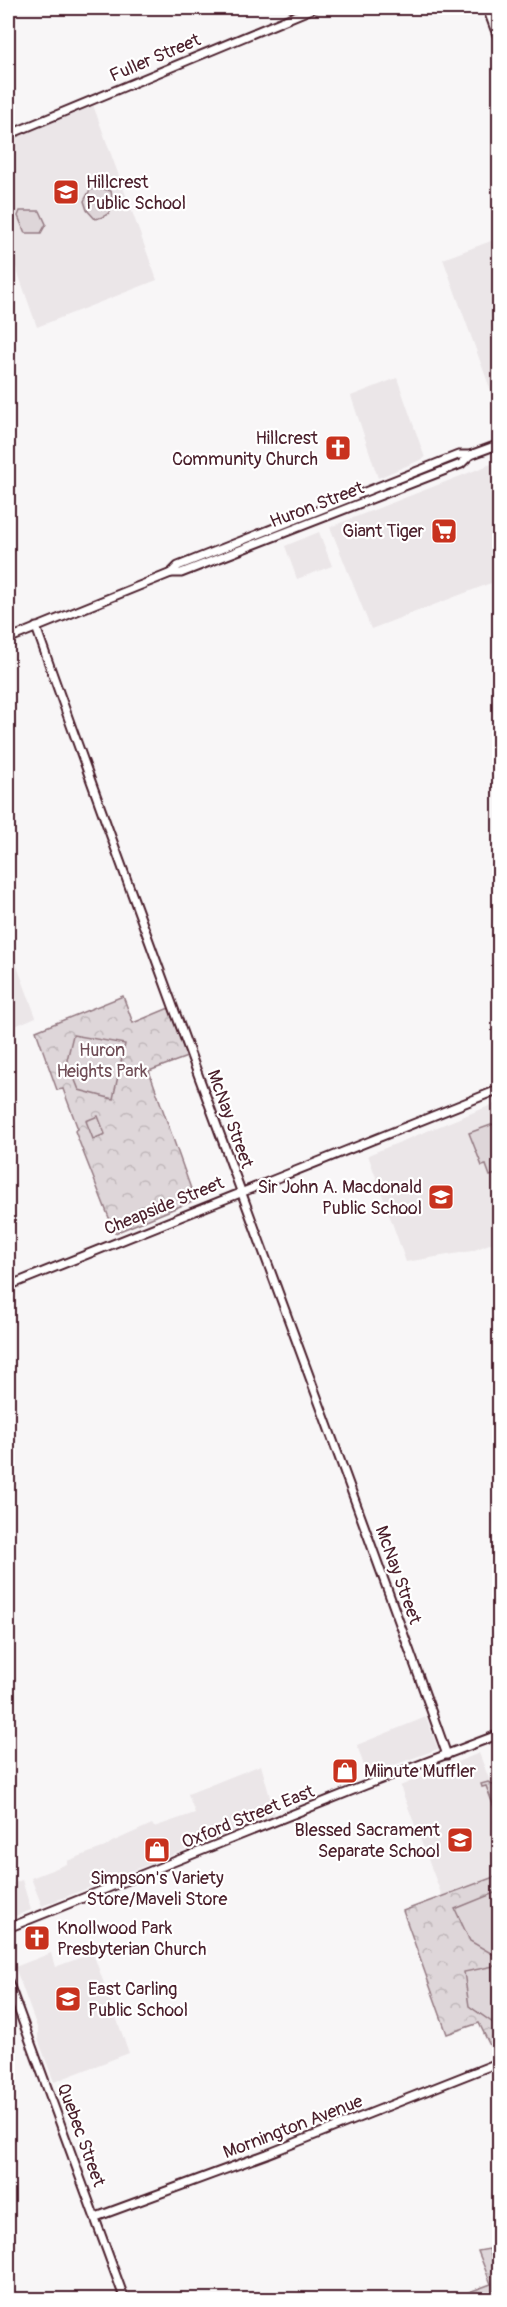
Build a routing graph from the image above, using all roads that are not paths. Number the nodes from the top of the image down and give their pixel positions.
1 (314, 8) edge
2 (487, 8) edge
3 (500, 43) edge
4 (8, 135) edge
5 (500, 444) edge
6 (36, 627) junction
7 (8, 639) edge
8 (500, 1089) edge
9 (240, 1192) junction
10 (8, 1286) edge
11 (500, 1734) edge
12 (447, 1755) junction
13 (8, 1928) edge
14 (8, 1981) edge
15 (500, 2062) edge
16 (96, 2217) junction
17 (125, 2300) edge

1 - 4 street, Fuller Street
2 - 3 street
5 - 6 street, Huron Street
6 - 7 street, Huron Street
6 - 9 street, McNay Street
8 - 9 street, Cheapside Street
9 - 10 street, Cheapside Street
9 - 12 street, McNay Street
11 - 12 street, Oxford Street East
12 - 13 street, Oxford Street East
14 - 16 street, Quebec Street
15 - 16 street, Mornington Avenue
16 - 17 street, Quebec Street

